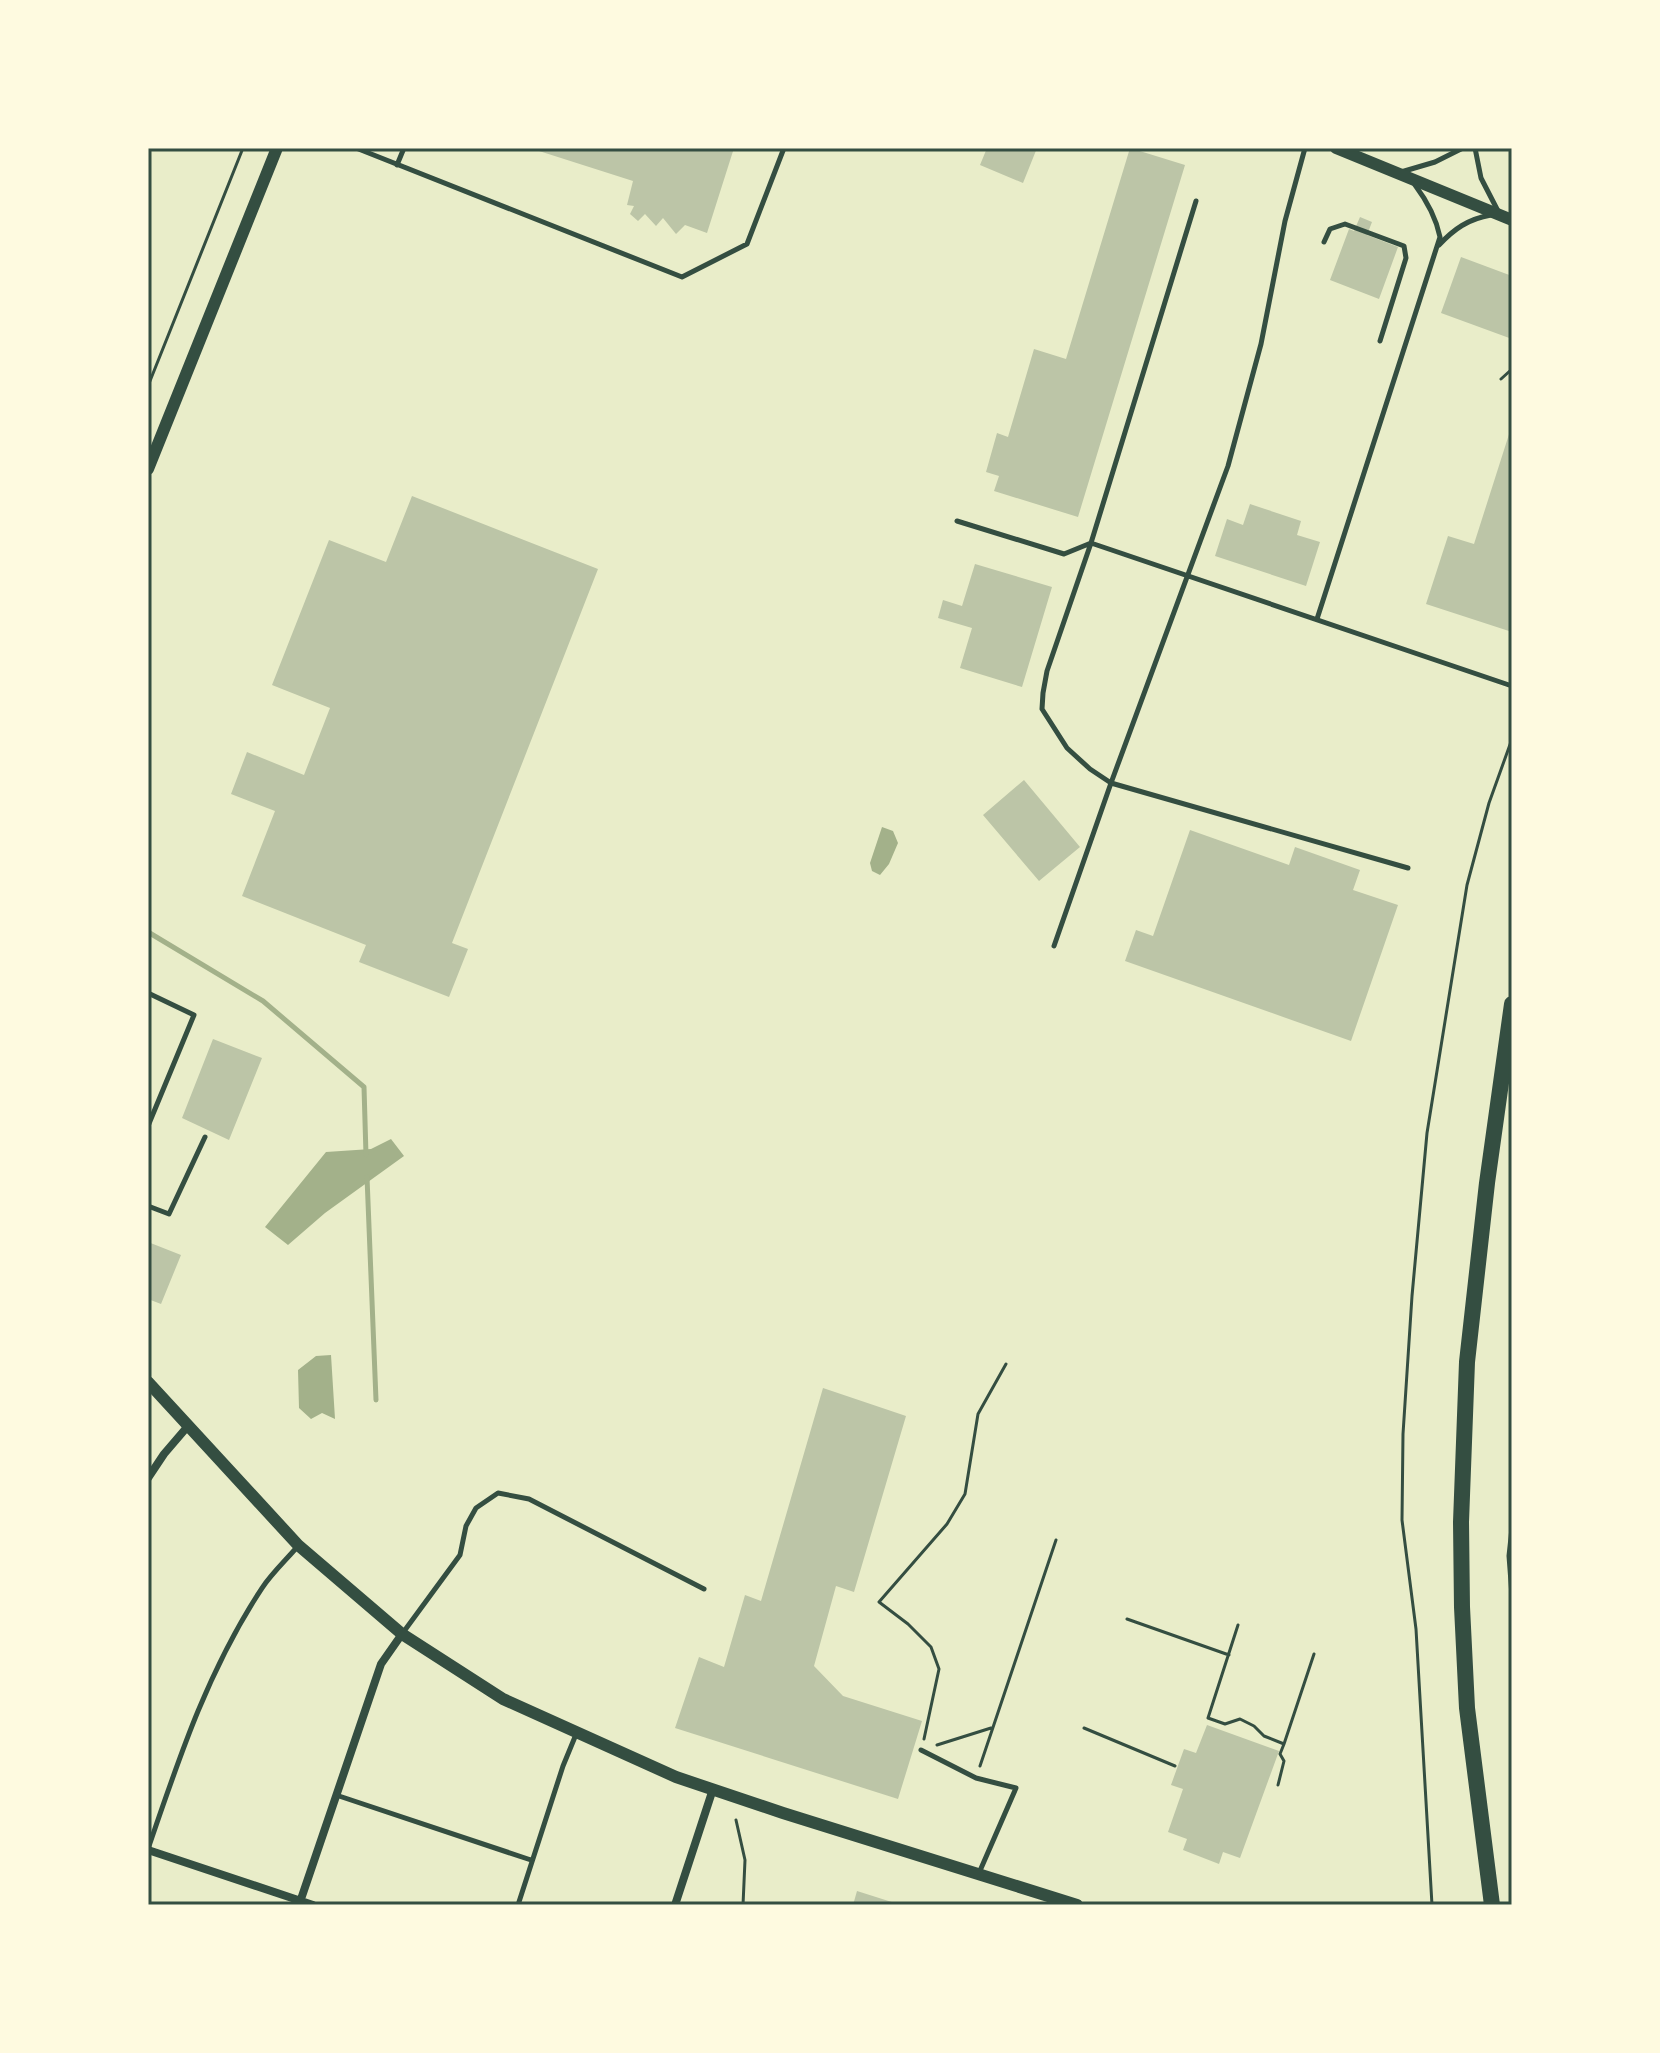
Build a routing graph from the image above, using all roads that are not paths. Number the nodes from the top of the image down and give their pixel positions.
1 (277, 148) edge
2 (356, 148) edge
3 (404, 148) edge
4 (784, 148) edge
5 (1305, 148) edge
6 (1336, 148) edge
7 (1463, 148) edge
8 (1475, 148) edge
9 (397, 165) junction
10 (1404, 175) junction
11 (1196, 201) dead end
12 (1499, 214) junction
13 (1512, 220) edge
14 (1324, 242) dead end
15 (1435, 249) junction
16 (1380, 341) dead end
17 (148, 469) edge
18 (957, 521) dead end
19 (1091, 543) junction
20 (1188, 576) junction
21 (1317, 619) junction
22 (1512, 686) edge
23 (1111, 783) junction
24 (1408, 868) dead end
25 (1054, 946) dead end
26 (148, 993) edge
27 (1512, 1004) edge
28 (148, 1126) edge
29 (205, 1137) dead end
30 (148, 1206) edge
31 (148, 1382) edge
32 (188, 1426) junction
33 (148, 1478) edge
34 (298, 1545) junction
35 (704, 1589) dead end
36 (402, 1634) junction
37 (577, 1732) junction
38 (921, 1750) road end
39 (713, 1789) junction
40 (336, 1795) junction
41 (148, 1850) edge
42 (531, 1860) junction
43 (979, 1874) junction
44 (300, 1903) edge
45 (313, 1905) edge
46 (518, 1905) edge
47 (675, 1905) edge
48 (1077, 1905) edge
49 (1492, 1905) edge

1 - 17 street
2 - 9 lane
3 - 9 lane
4 - 9 lane
5 - 20 lane
6 - 10 street
7 - 10 lane
8 - 12 lane
10 - 12 street
10 - 15 lane
11 - 19 lane
12 - 13 street
12 - 15 lane
14 - 16 lane
15 - 21 lane
18 - 19 lane
19 - 20 lane
19 - 23 lane
20 - 21 lane
20 - 23 lane
21 - 22 lane
23 - 24 lane
23 - 25 lane
26 - 28 lane
27 - 49 main road
29 - 30 lane
31 - 32 street
32 - 33 street
32 - 34 street
34 - 36 street
34 - 41 lane
35 - 36 lane
36 - 37 street
36 - 40 street
37 - 39 street
37 - 42 lane
38 - 43 lane
39 - 43 street
39 - 47 street
40 - 42 lane
40 - 44 street
41 - 44 street
42 - 46 lane
43 - 48 street
44 - 45 street

